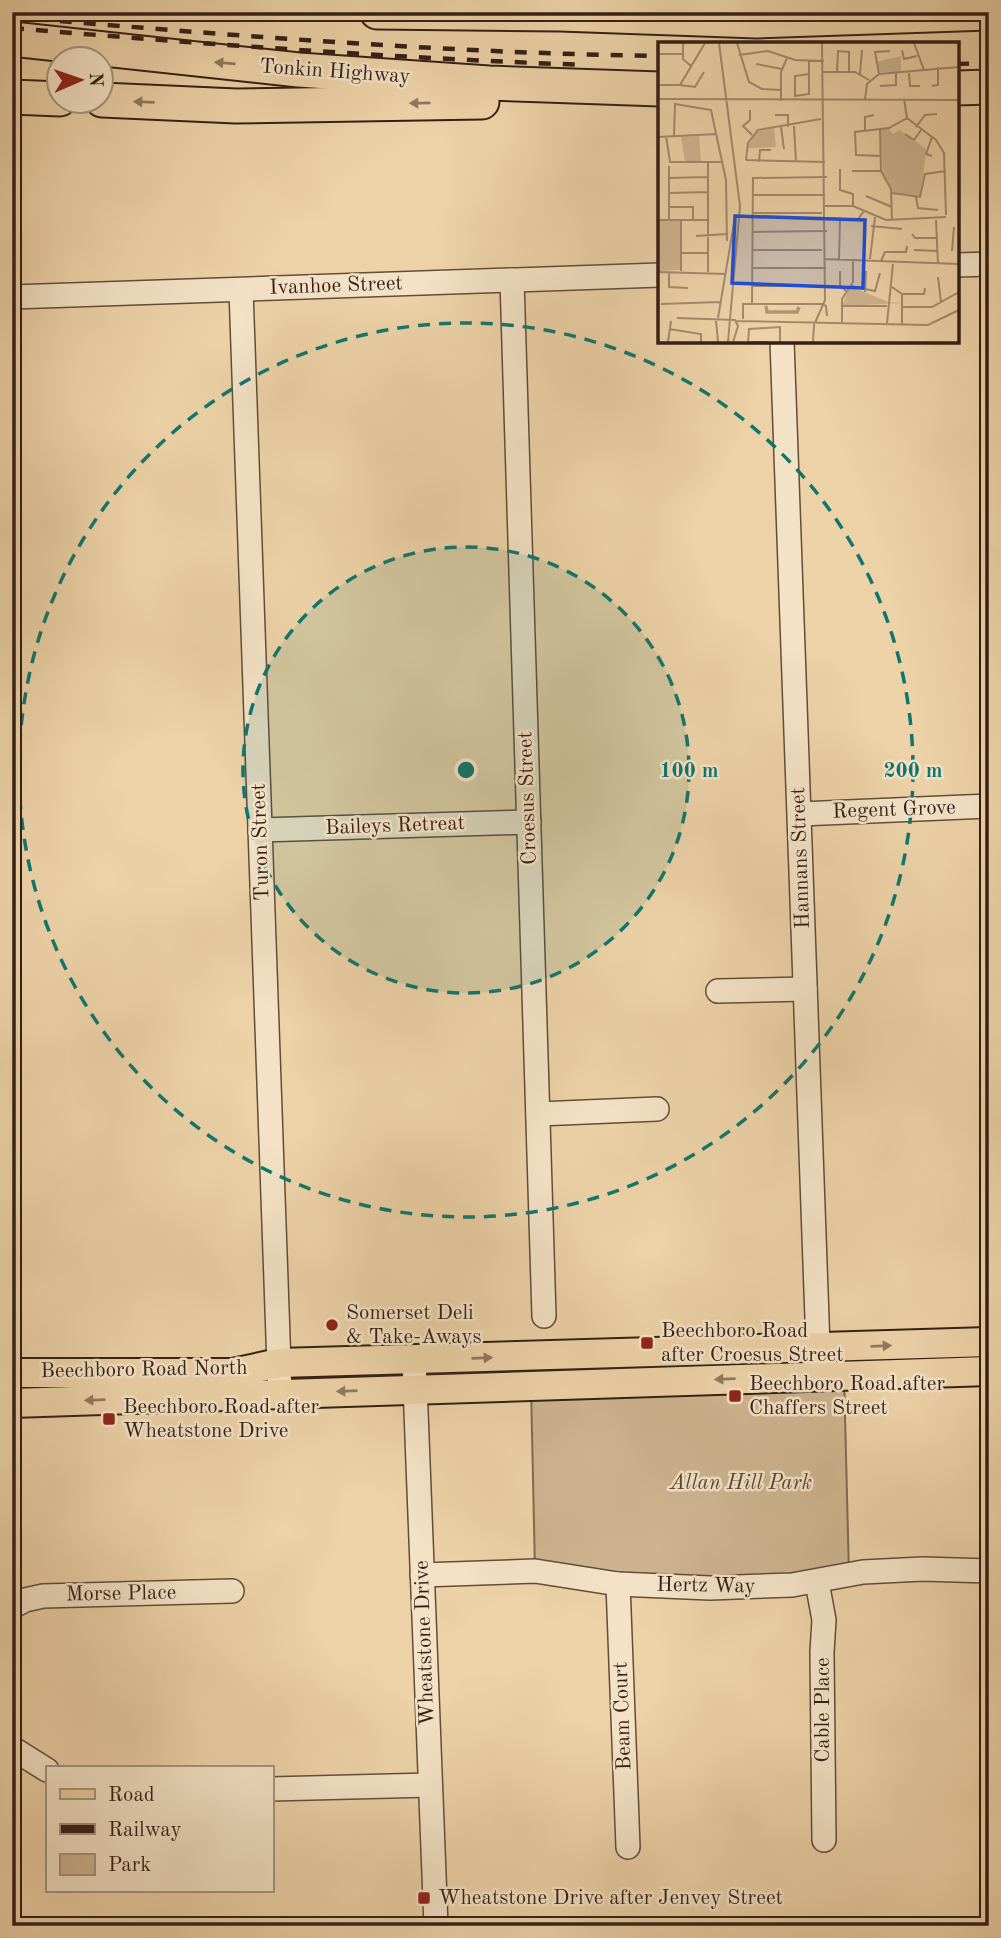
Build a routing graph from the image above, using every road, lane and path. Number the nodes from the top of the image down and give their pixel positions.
1 (377, 12) edge
2 (989, 13) edge
3 (12, 38) edge
4 (989, 87) edge
5 (959, 88) edge
6 (658, 89) edge
7 (658, 96) edge
8 (12, 97) edge
9 (46, 98) edge
10 (116, 101) edge
11 (989, 264) edge
12 (959, 265) edge
13 (658, 275) edge
14 (512, 280) junction
15 (241, 290) junction
16 (12, 297) edge
17 (782, 343) edge
18 (989, 806) edge
19 (800, 814) junction
20 (529, 822) junction
21 (260, 830) junction
22 (805, 989) junction
23 (718, 991) dead end
24 (657, 1109) dead end
25 (538, 1114) junction
26 (544, 1316) dead end
27 (989, 1342) edge
28 (414, 1360) junction
29 (818, 1362) junction
30 (279, 1363) junction
31 (989, 1371) edge
32 (12, 1373) edge
33 (415, 1389) junction
34 (280, 1394) junction
35 (12, 1402) edge
36 (989, 1571) edge
37 (422, 1575) junction
38 (817, 1582) junction
39 (618, 1584) junction
40 (232, 1591) dead end
41 (12, 1606) edge
42 (15, 1758) edge
43 (46, 1770) edge
44 (430, 1786) junction
45 (273, 1789) edge
46 (824, 1840) dead end
47 (628, 1847) dead end
48 (436, 1926) edge

1 - 2 highway
6 -> 3 highway, Tonkin Highway
4 - 5 highway
7 -> 10 highway
8 - 9 highway
11 - 12 street
13 - 14 street, Ivanhoe Street
14 - 15 street, Ivanhoe Street
14 - 20 street, Croesus Street
15 - 16 street, Ivanhoe Street
15 - 21 street, Turon Street
17 - 19 street, Hannans Street
18 - 19 street, Regent Grove
19 - 22 street, Hannans Street
20 - 21 street, Baileys Retreat
20 - 25 street, Croesus Street
21 - 30 street, Turon Street
22 - 23 street
22 - 29 street, Hannans Street
24 - 25 street
25 - 26 street, Croesus Street
29 -> 27 main road, Beechboro Road North
28 -> 29 main road, Beechboro Road North
28 - 30 main road, Beechboro Road North
28 - 33 street, Wheatstone Drive
29 - 31 main road, Beechboro Road North
29 -> 33 main road, Beechboro Road North
30 - 32 main road, Beechboro Road North
30 - 34 street, Turon Street
33 -> 34 main road, Beechboro Road North
33 - 37 street, Wheatstone Drive
34 -> 35 main road, Beechboro Road North
36 - 38 street, Hertz Way
37 - 39 street, Hertz Way
37 - 44 street, Wheatstone Drive
38 - 39 street, Hertz Way
38 - 46 street, Cable Place
39 - 47 street, Beam Court
40 - 41 street, Morse Place
42 - 43 street
44 - 45 street
44 - 48 street, Wheatstone Drive

